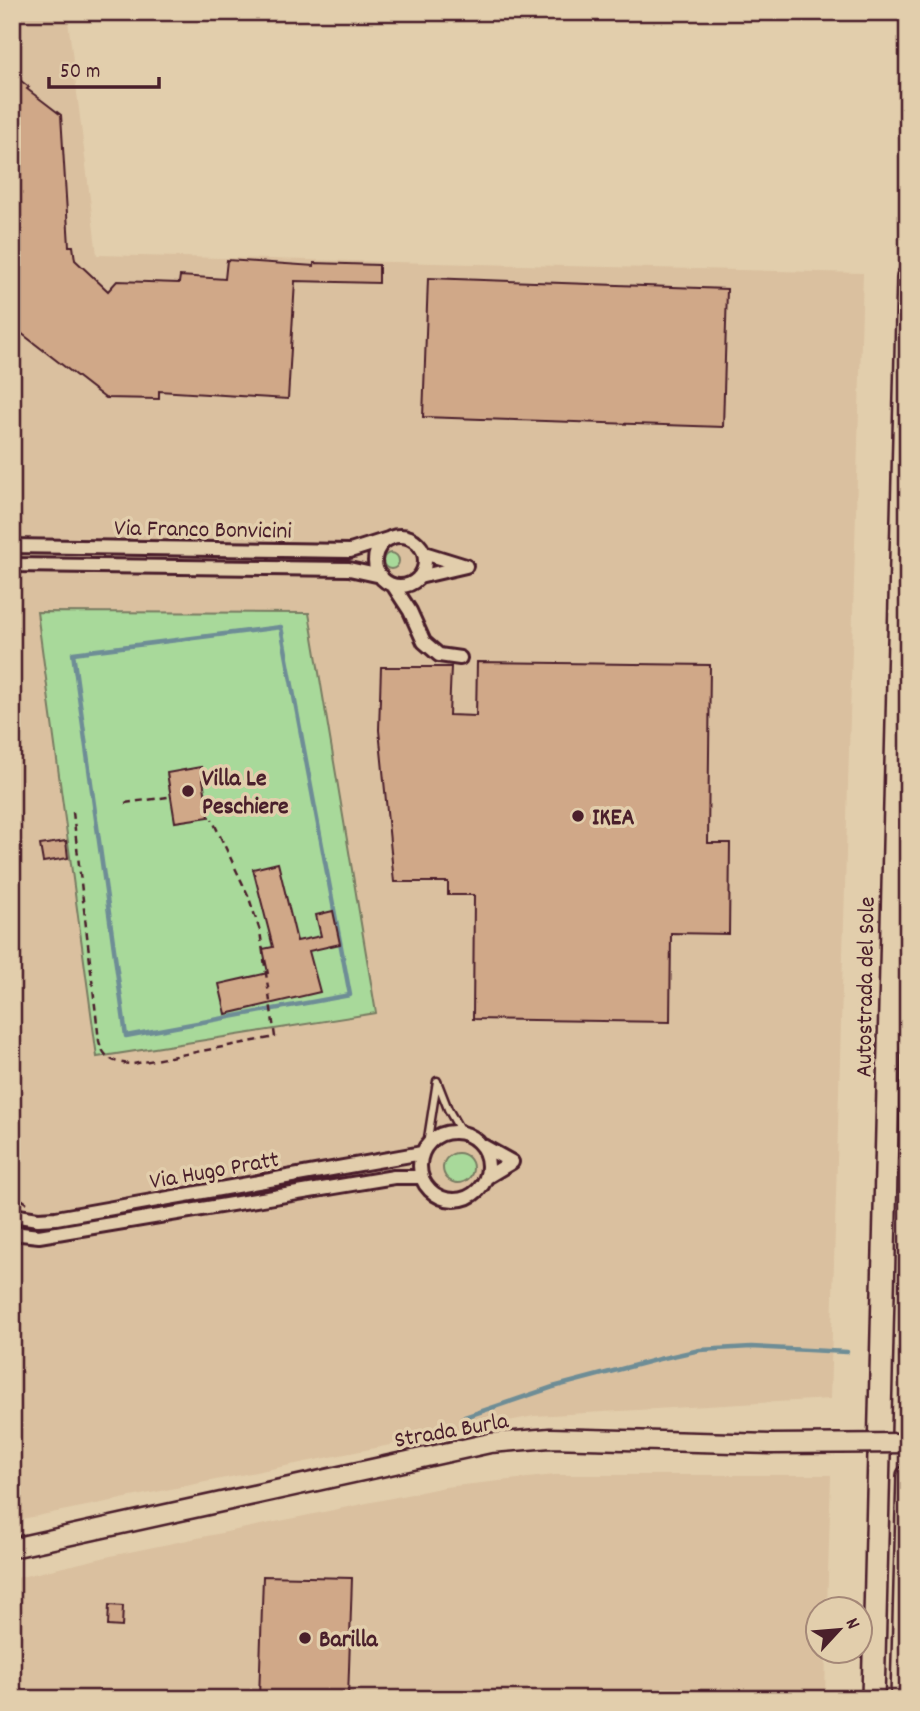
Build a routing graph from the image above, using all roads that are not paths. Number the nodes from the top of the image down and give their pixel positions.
1 (908, 276) edge
2 (391, 538) junction
3 (12, 546) edge
4 (424, 553) junction
5 (12, 565) edge
6 (381, 576) junction
7 (417, 579) junction
8 (393, 585) junction
9 (410, 611) junction
10 (460, 658) dead end
11 (461, 1132) junction
12 (482, 1146) junction
13 (425, 1149) junction
14 (422, 1177) junction
15 (487, 1177) junction
16 (12, 1215) edge
17 (12, 1233) edge
18 (908, 1443) edge
19 (908, 1476) edge
20 (12, 1548) edge
21 (873, 1699) edge
22 (902, 1699) edge

1 - 21 highway, Autostrada del Sole
2 - 3 street, Via Franco Bonvicini
2 - 4 street
2 - 6 street
4 - 7 street
4 - 7 street
5 - 6 street, Via Franco Bonvicini
6 - 8 street, Via Franco Bonvicini
7 - 8 street
7 - 9 street
8 - 9 street, Via Franco Bonvicini
9 - 10 street, Via Franco Bonvicini
11 - 12 street
11 - 13 street
11 - 13 lane
12 - 15 street
12 - 15 street
13 - 14 street
13 - 16 street, Via Hugo Pratt
14 - 15 street
14 - 17 street, Via Hugo Pratt
18 - 20 main road, Strada Burla, bridge
19 - 22 highway

